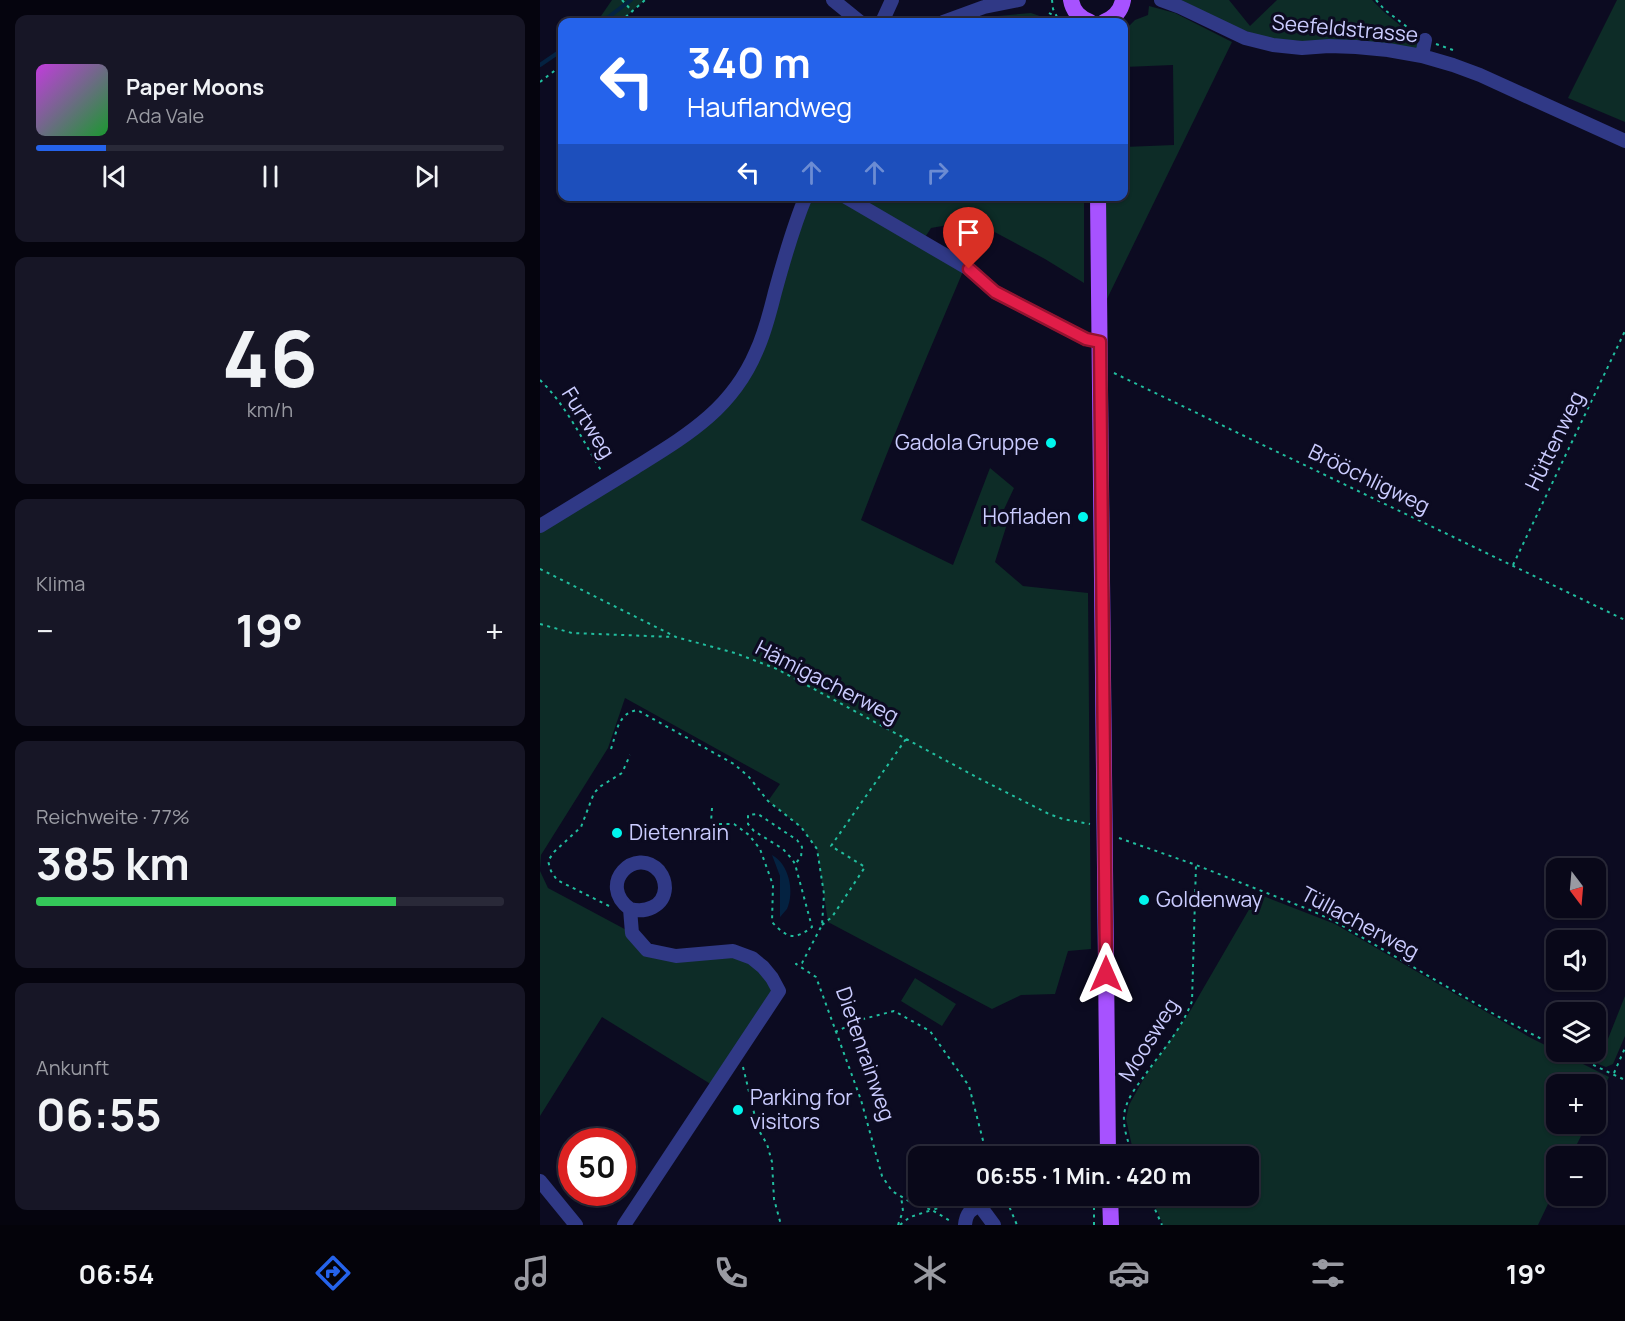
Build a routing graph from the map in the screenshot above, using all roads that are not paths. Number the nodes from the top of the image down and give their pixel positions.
1 (833, 0) edge
2 (892, 0) edge
3 (1019, 0) edge
4 (1071, 0) edge
5 (1123, 0) edge
6 (1161, 0) edge
7 (855, 18) edge
8 (884, 18) edge
9 (954, 18) edge
10 (1081, 18) edge
11 (1113, 18) edge
12 (1425, 40) dead end
13 (1422, 56) junction
14 (1625, 141) edge
15 (804, 201) edge
16 (853, 201) edge
17 (1098, 201) edge
18 (1100, 342) junction
19 (540, 526) edge
20 (630, 909) dead end
21 (1108, 1146) edge
22 (540, 1181) edge
23 (1111, 1206) edge
24 (576, 1225) edge
25 (624, 1225) edge
26 (964, 1225) edge
27 (994, 1225) edge
28 (1112, 1225) edge

1 - 7 street
2 - 8 street
3 - 9 street
4 - 10 main road
5 - 11 main road
6 - 13 street, Seefeldstrasse
12 - 13 street
13 - 14 street, Seefeldstrasse
15 - 19 street
16 - 18 street
17 - 18 main road
18 - 21 main road
20 - 25 street
22 - 24 street
23 - 28 main road
26 - 27 street

